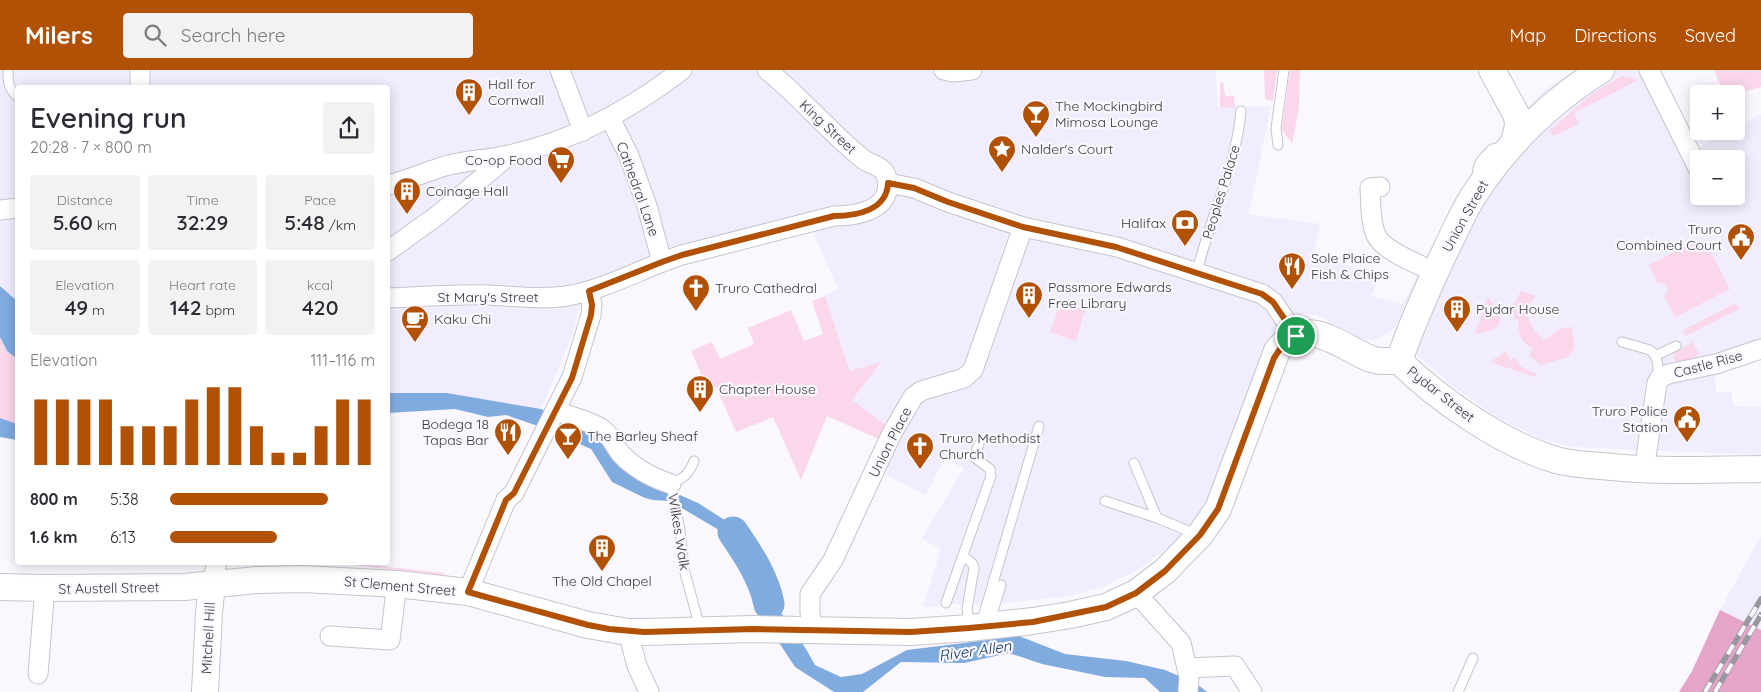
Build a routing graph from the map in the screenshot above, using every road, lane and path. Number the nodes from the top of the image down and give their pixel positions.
1 (8, 70) edge
2 (140, 70) edge
3 (560, 70) edge
4 (682, 70) edge
5 (767, 70) edge
6 (944, 70) edge
7 (963, 70) edge
8 (972, 70) edge
9 (1284, 70) edge
10 (1492, 70) edge
11 (1601, 70) edge
12 (1649, 70) edge
13 (140, 85) edge
14 (1567, 93) junction
15 (15, 94) edge
16 (1513, 108) junction
17 (1240, 111) dead end
18 (610, 118) junction
19 (583, 131) junction
20 (1278, 145) dead end
21 (1512, 145) junction
22 (1690, 152) edge
23 (508, 156) junction
24 (888, 183) junction
25 (390, 184) edge
26 (1368, 187) dead end
27 (15, 208) edge
28 (0, 210) edge
29 (1023, 227) junction
30 (390, 250) edge
31 (662, 262) junction
32 (1197, 272) junction
33 (1435, 272) junction
34 (589, 291) junction
35 (390, 298) edge
36 (1296, 336) junction
37 (1622, 342) dead end
38 (1676, 346) dead end
39 (1761, 349) edge
40 (1655, 356) junction
41 (1399, 361) junction
42 (1657, 383) junction
43 (555, 411) junction
44 (1039, 426) dead end
45 (979, 444) dead end
46 (694, 461) dead end
47 (1134, 463) dead end
48 (1761, 469) edge
49 (1645, 470) junction
50 (673, 491) junction
51 (1105, 501) dead end
52 (1157, 518) junction
53 (1200, 535) junction
54 (962, 556) junction
55 (215, 573) edge
56 (397, 584) junction
57 (1001, 585) dead end
58 (2, 586) edge
59 (44, 588) junction
60 (468, 592) junction
61 (1136, 593) junction
62 (946, 603) dead end
63 (979, 627) junction
64 (700, 630) junction
65 (812, 630) junction
66 (628, 632) junction
67 (330, 636) dead end
68 (1473, 658) dead end
69 (38, 674) dead end
70 (1188, 679) edge
71 (205, 692) edge
72 (649, 692) edge
73 (1252, 692) edge
74 (1458, 692) edge

1 - 15 lane
2 - 13 street
3 - 19 street
4 - 18 street
5 - 24 street, King Street
6 - 7 street
7 - 8 street
9 - 20 lane
10 - 16 main road
11 - 14 main road, Union Street
12 - 22 street
14 - 16 main road, Union Street
14 - 21 main road, Union Street
16 - 21 main road
17 - 32 lane, Peoples Palace
18 - 19 street
18 - 31 street, Cathedral Lane
19 - 23 street
21 - 33 main road, Union Street
23 - 25 street
23 - 30 street
24 - 29 street
24 - 31 street, St Mary's Street
26 - 33 street
27 - 28 street
29 - 32 street
29 - 65 street, Union Place
31 - 34 street, St Mary's Street
32 - 36 street
33 - 41 main road, Union Street
34 - 35 street, St Mary's Street
34 - 43 street
36 - 41 main road, Pydar Street
36 - 53 main road, St Clement Street
37 - 40 lane
38 - 40 lane
39 - 42 street, Castle Rise
40 - 42 lane
41 - 49 main road, Pydar Street
42 - 49 street, Castle Rise
43 - 50 street, Wilkes Walk
43 - 60 street
44 - 63 lane
45 - 54 lane
46 - 50 lane
47 - 52 lane
48 - 49 main road, Pydar Street
50 - 64 lane, Wilkes Walk
51 - 52 lane
52 - 53 lane
53 - 61 main road, St Clement Street
54 - 62 lane
54 - 63 lane
55 - 56 main road, St Clement Street
55 - 59 main road, St Austell Street
55 - 71 main road, Mitchell Hill
56 - 60 main road, St Clement Street
56 - 67 street
57 - 63 lane
58 - 59 main road, St Austell Street
59 - 69 street
60 - 66 main road, St Clement Street
61 - 63 main road, St Clement Street
61 - 70 street
63 - 65 main road, St Clement Street
64 - 65 main road, St Clement Street
64 - 66 main road, St Clement Street
66 - 72 street
68 - 74 lane
70 - 73 street

